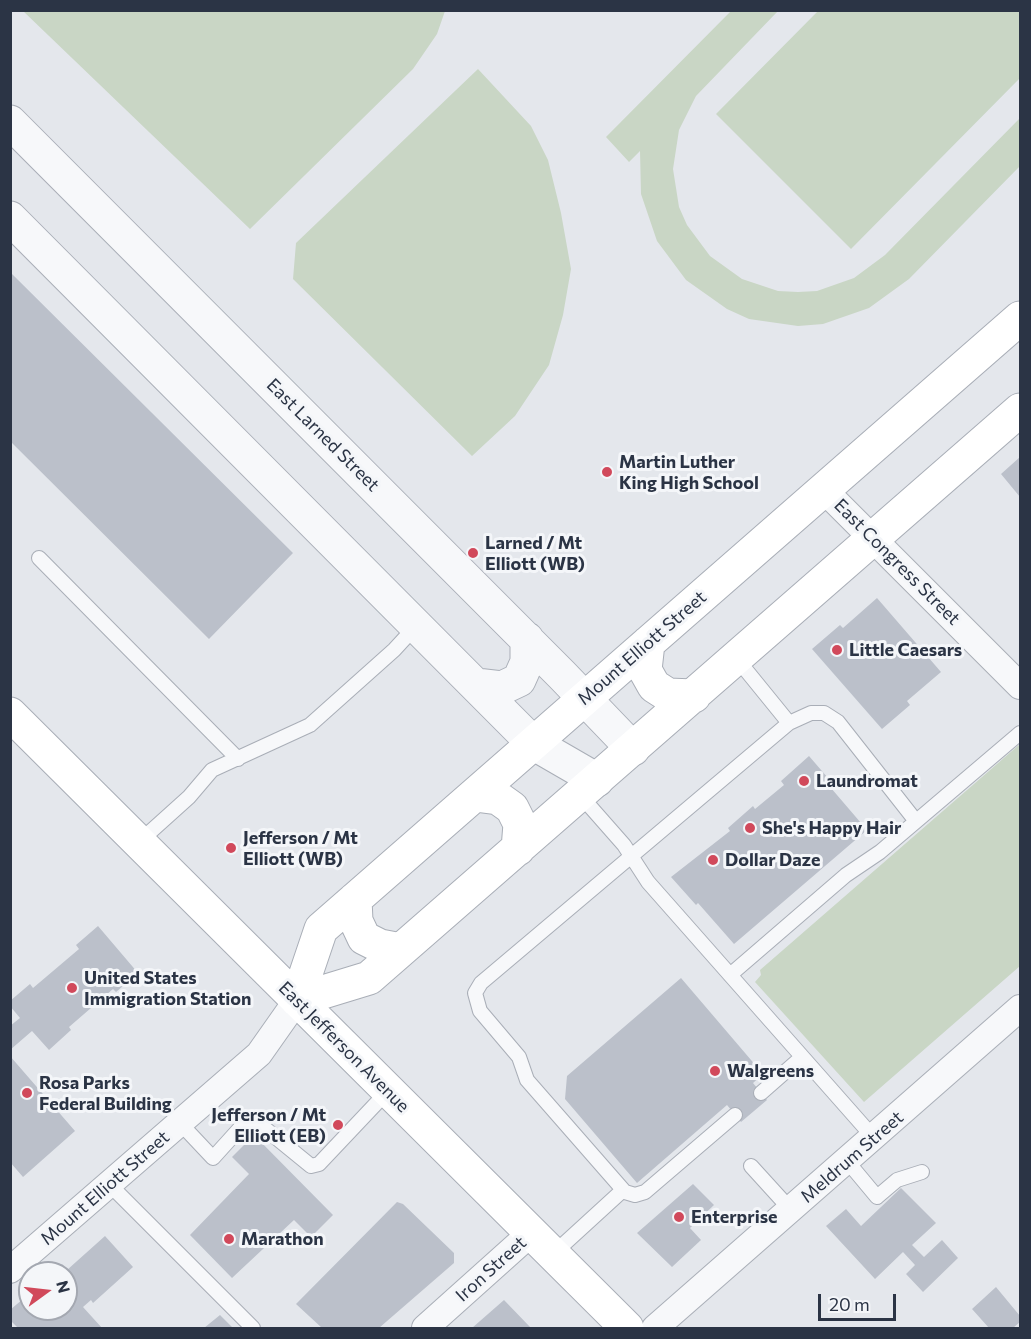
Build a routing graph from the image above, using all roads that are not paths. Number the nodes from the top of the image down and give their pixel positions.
1 (17, 140) edge
2 (10, 218) edge
3 (1020, 318) edge
4 (1020, 410) edge
5 (824, 490) junction
6 (873, 539) junction
7 (39, 558) dead end
8 (417, 625) junction
9 (526, 639) junction
10 (648, 643) junction
11 (737, 659) junction
12 (476, 685) junction
13 (1020, 686) edge
14 (694, 696) junction
15 (584, 698) junction
16 (10, 714) edge
17 (789, 723) junction
18 (1020, 733) edge
19 (533, 743) junction
20 (633, 749) junction
21 (238, 759) junction
22 (588, 787) junction
23 (475, 795) junction
24 (915, 820) junction
25 (139, 842) junction
26 (518, 849) junction
27 (632, 858) junction
28 (355, 899) junction
29 (402, 950) junction
30 (730, 975) junction
31 (297, 1000) junction
32 (1020, 1008) edge
33 (802, 1057) junction
34 (388, 1091) junction
35 (761, 1093) dead end
36 (735, 1114) dead end
37 (180, 1123) junction
38 (874, 1138) junction
39 (847, 1161) junction
40 (751, 1166) dead end
41 (922, 1172) dead end
42 (109, 1184) junction
43 (622, 1190) junction
44 (791, 1210) junction
45 (542, 1244) junction
46 (10, 1270) edge
47 (253, 1329) edge
48 (425, 1329) edge
49 (627, 1329) edge
50 (655, 1329) edge

1 - 9 street, East Larned Street
2 - 8 street
3 - 5 main road, Mount Elliott Street
4 - 6 main road
5 - 6 street, East Congress Street
5 - 10 main road, Mount Elliott Street
6 - 11 main road
6 - 13 street, East Congress Street
7 - 21 lane
8 - 12 street
8 - 21 lane
9 - 12 street
9 - 15 street, East Larned Street
10 - 14 main road
10 - 15 main road, Mount Elliott Street
11 - 14 main road
11 - 17 lane
12 - 19 street
14 - 20 main road
15 - 19 main road, Mount Elliott Street
15 - 20 street, East Larned Street
16 - 25 main road, East Jefferson Avenue
17 - 24 lane
17 - 27 lane
18 - 24 lane
19 - 22 street
19 - 23 main road, Mount Elliott Street
20 - 22 main road
21 - 25 lane
22 - 26 main road
22 - 27 lane
23 - 26 main road
23 - 28 main road, Mount Elliott Street
24 - 30 lane
25 - 31 main road, East Jefferson Avenue
26 - 29 main road
27 - 30 lane
27 - 43 lane
28 - 29 main road
28 - 31 main road, Mount Elliott Street
29 - 31 main road
30 - 33 lane
31 - 34 main road, East Jefferson Avenue
31 - 37 street, Mount Elliott Street
32 - 38 street, Meldrum Street
33 - 35 lane
33 - 38 lane
34 - 37 lane
34 - 45 main road, East Jefferson Avenue
36 - 43 lane
37 - 42 street, Mount Elliott Street
38 - 39 street, Meldrum Street
39 - 41 lane
39 - 44 street, Meldrum Street
40 - 44 lane
42 - 46 street, Mount Elliott Street
42 - 47 lane
43 - 45 lane
44 - 50 street, Meldrum Street
45 - 48 street, Iron Street
45 - 49 main road, East Jefferson Avenue

